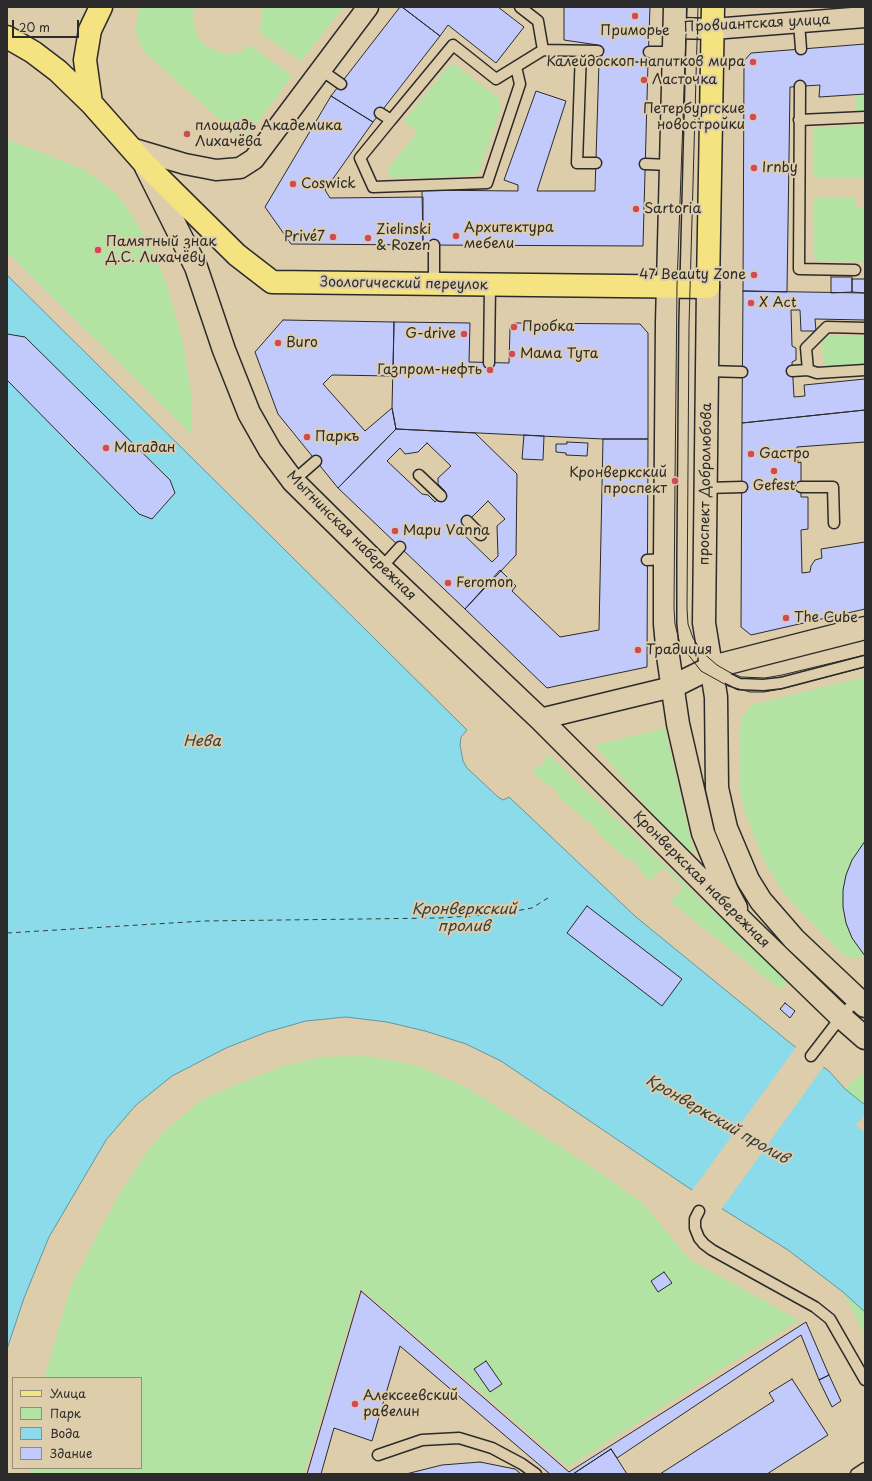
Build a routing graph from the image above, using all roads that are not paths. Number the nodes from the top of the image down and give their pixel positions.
1 (101, 7) edge
2 (368, 7) edge
3 (520, 7) edge
4 (713, 7) edge
5 (674, 17) edge
6 (865, 17) edge
7 (799, 22) junction
8 (713, 29) junction
9 (7, 37) edge
10 (801, 49) dead end
11 (543, 50) junction
12 (581, 51) junction
13 (598, 51) dead end
14 (649, 52) dead end
15 (673, 52) junction
16 (516, 67) junction
17 (321, 70) junction
18 (341, 84) dead end
19 (800, 86) dead end
20 (91, 103) junction
21 (380, 113) dead end
22 (865, 117) edge
23 (390, 120) junction
24 (799, 120) junction
25 (138, 156) junction
26 (596, 163) dead end
27 (645, 164) dead end
28 (670, 165) junction
29 (434, 245) dead end
30 (855, 270) dead end
31 (434, 284) junction
32 (490, 285) junction
33 (668, 286) junction
34 (708, 287) junction
35 (865, 328) edge
36 (489, 363) dead end
37 (808, 370) junction
38 (865, 370) edge
39 (707, 371) junction
40 (792, 371) dead end
41 (742, 372) dead end
42 (316, 461) dead end
43 (419, 475) dead end
44 (293, 481) junction
45 (742, 487) dead end
46 (801, 487) dead end
47 (706, 488) junction
48 (441, 496) dead end
49 (467, 521) dead end
50 (834, 524) dead end
51 (481, 535) dead end
52 (400, 547) dead end
53 (381, 568) junction
54 (865, 628) edge
55 (865, 661) edge
56 (712, 667) junction
57 (672, 687) junction
58 (540, 719) junction
59 (747, 926) junction
60 (794, 939) joint
61 (862, 999) edge
62 (841, 1017) junction
63 (865, 1038) edge
64 (811, 1056) dead end
65 (699, 1211) dead end
66 (865, 1380) edge
67 (378, 1455) dead end
68 (865, 1468) edge
69 (536, 1474) edge
70 (856, 1474) edge

1 - 20 main road
2 - 17 street
3 - 11 lane
4 - 8 main road, проспект Добролюбова
5 - 8 street, Провиантская улица
5 - 15 main road
6 - 7 street, Провиантская улица
7 - 8 street, Провиантская улица
7 - 10 lane
8 - 34 main road, проспект Добролюбова
9 - 20 main road
11 - 12 lane
11 - 16 lane
12 - 13 lane
12 - 26 lane
14 - 15 lane
15 - 28 main road
16 - 23 lane
16 - 23 lane
17 - 18 lane
17 - 25 street
19 - 24 lane
20 - 25 main road
21 - 23 lane
22 - 24 lane
24 - 30 lane
25 - 31 main road, Зоологический переулок
25 - 44 main road, Мытнинская набережная
27 - 28 lane
28 - 33 main road
29 - 31 lane
31 - 32 main road, Зоологический переулок
32 - 33 main road, Зоологический переулок
32 - 36 lane
33 - 34 main road, Зоологический переулок
33 - 57 main road
34 - 39 main road, проспект Добролюбова
35 - 37 lane
37 - 38 lane
37 - 40 lane
39 - 41 lane
39 - 47 main road, проспект Добролюбова
42 - 44 lane
43 - 48 lane
44 - 53 main road, Мытнинская набережная
45 - 47 lane
46 - 50 lane
47 - 56 main road, проспект Добролюбова
49 - 51 lane
52 - 53 lane
53 - 58 main road, Мытнинская набережная
54 - 56 main road
55 - 56 lane
56 - 57 main road
56 - 60 main road, проспект Добролюбова
57 - 58 street
57 - 59 main road
58 - 59 main road, Кронверкская набережная
59 - 62 main road, Кронверкская набережная
60 - 61 main road, Кронверкская набережная
61 - 62 lane
62 - 63 main road, Кронверкская набережная
62 - 64 lane
65 - 66 lane
67 - 69 lane
68 - 70 lane

